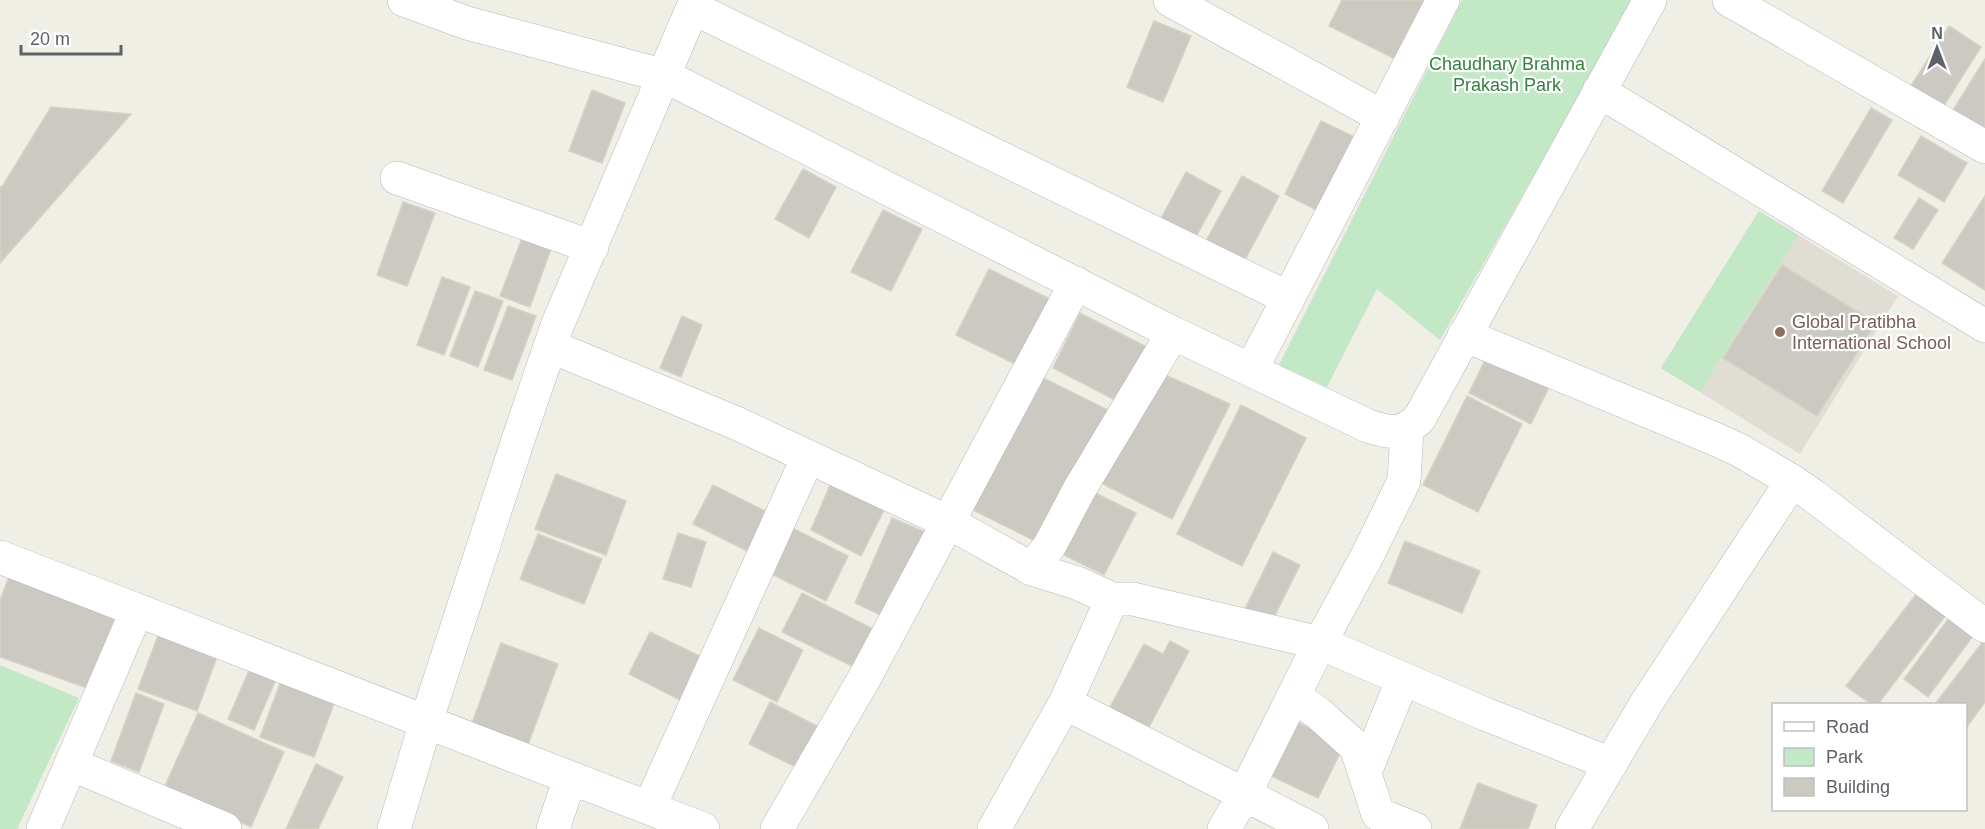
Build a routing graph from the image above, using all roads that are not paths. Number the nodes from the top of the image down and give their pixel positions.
1 (404, 0) edge
2 (1443, 0) edge
3 (1650, 0) edge
4 (1729, 0) edge
5 (694, 4) edge
6 (1189, 4) edge
7 (471, 11) edge
8 (665, 76) junction
9 (1599, 91) junction
10 (1383, 117) junction
11 (1985, 147) edge
12 (397, 178) dead end
13 (592, 247) junction
14 (1076, 283) junction
15 (1288, 298) junction
16 (1985, 326) edge
17 (1173, 333) junction
18 (1464, 335) junction
19 (550, 346) junction
20 (1251, 370) junction
21 (1407, 430) junction
22 (808, 457) junction
23 (1792, 481) junction
24 (948, 522) junction
25 (0, 556) edge
26 (1032, 568) junction
27 (1112, 599) junction
28 (137, 610) junction
29 (1985, 626) edge
30 (1320, 643) junction
31 (1403, 679) junction
32 (1294, 696) junction
33 (1065, 703) junction
34 (426, 722) junction
35 (71, 764) junction
36 (1611, 764) junction
37 (1365, 772) junction
38 (570, 778) junction
39 (1244, 795) junction
40 (649, 808) junction
41 (43, 829) edge
42 (225, 829) edge
43 (394, 829) edge
44 (553, 829) edge
45 (703, 829) edge
46 (777, 829) edge
47 (994, 829) edge
48 (1224, 829) edge
49 (1312, 829) edge
50 (1415, 829) edge
51 (1572, 829) edge

1 - 7 street
2 - 10 street
3 - 9 street
4 - 11 street
5 - 8 street
5 - 15 street
6 - 10 street
7 - 8 street
8 - 13 street
8 - 14 street
9 - 16 street
9 - 18 street
10 - 15 street
12 - 13 street
13 - 19 street
14 - 17 street
14 - 24 street
15 - 20 street
17 - 20 street
17 - 26 street
18 - 21 street
18 - 23 street
19 - 22 street
19 - 34 street
20 - 21 street
21 - 30 street
22 - 24 street
22 - 40 street
23 - 29 street
23 - 36 street
24 - 26 street
24 - 46 street
25 - 28 street
26 - 27 street
27 - 30 street
27 - 33 street
28 - 34 street
28 - 35 street
30 - 31 street
30 - 32 street
31 - 36 street
31 - 37 street
32 - 37 street
32 - 39 street
33 - 39 street
33 - 47 street
34 - 38 street
34 - 43 street
35 - 41 street
35 - 42 street
36 - 51 street
37 - 50 street
38 - 40 street
38 - 44 street
39 - 48 street
39 - 49 street
40 - 45 street

